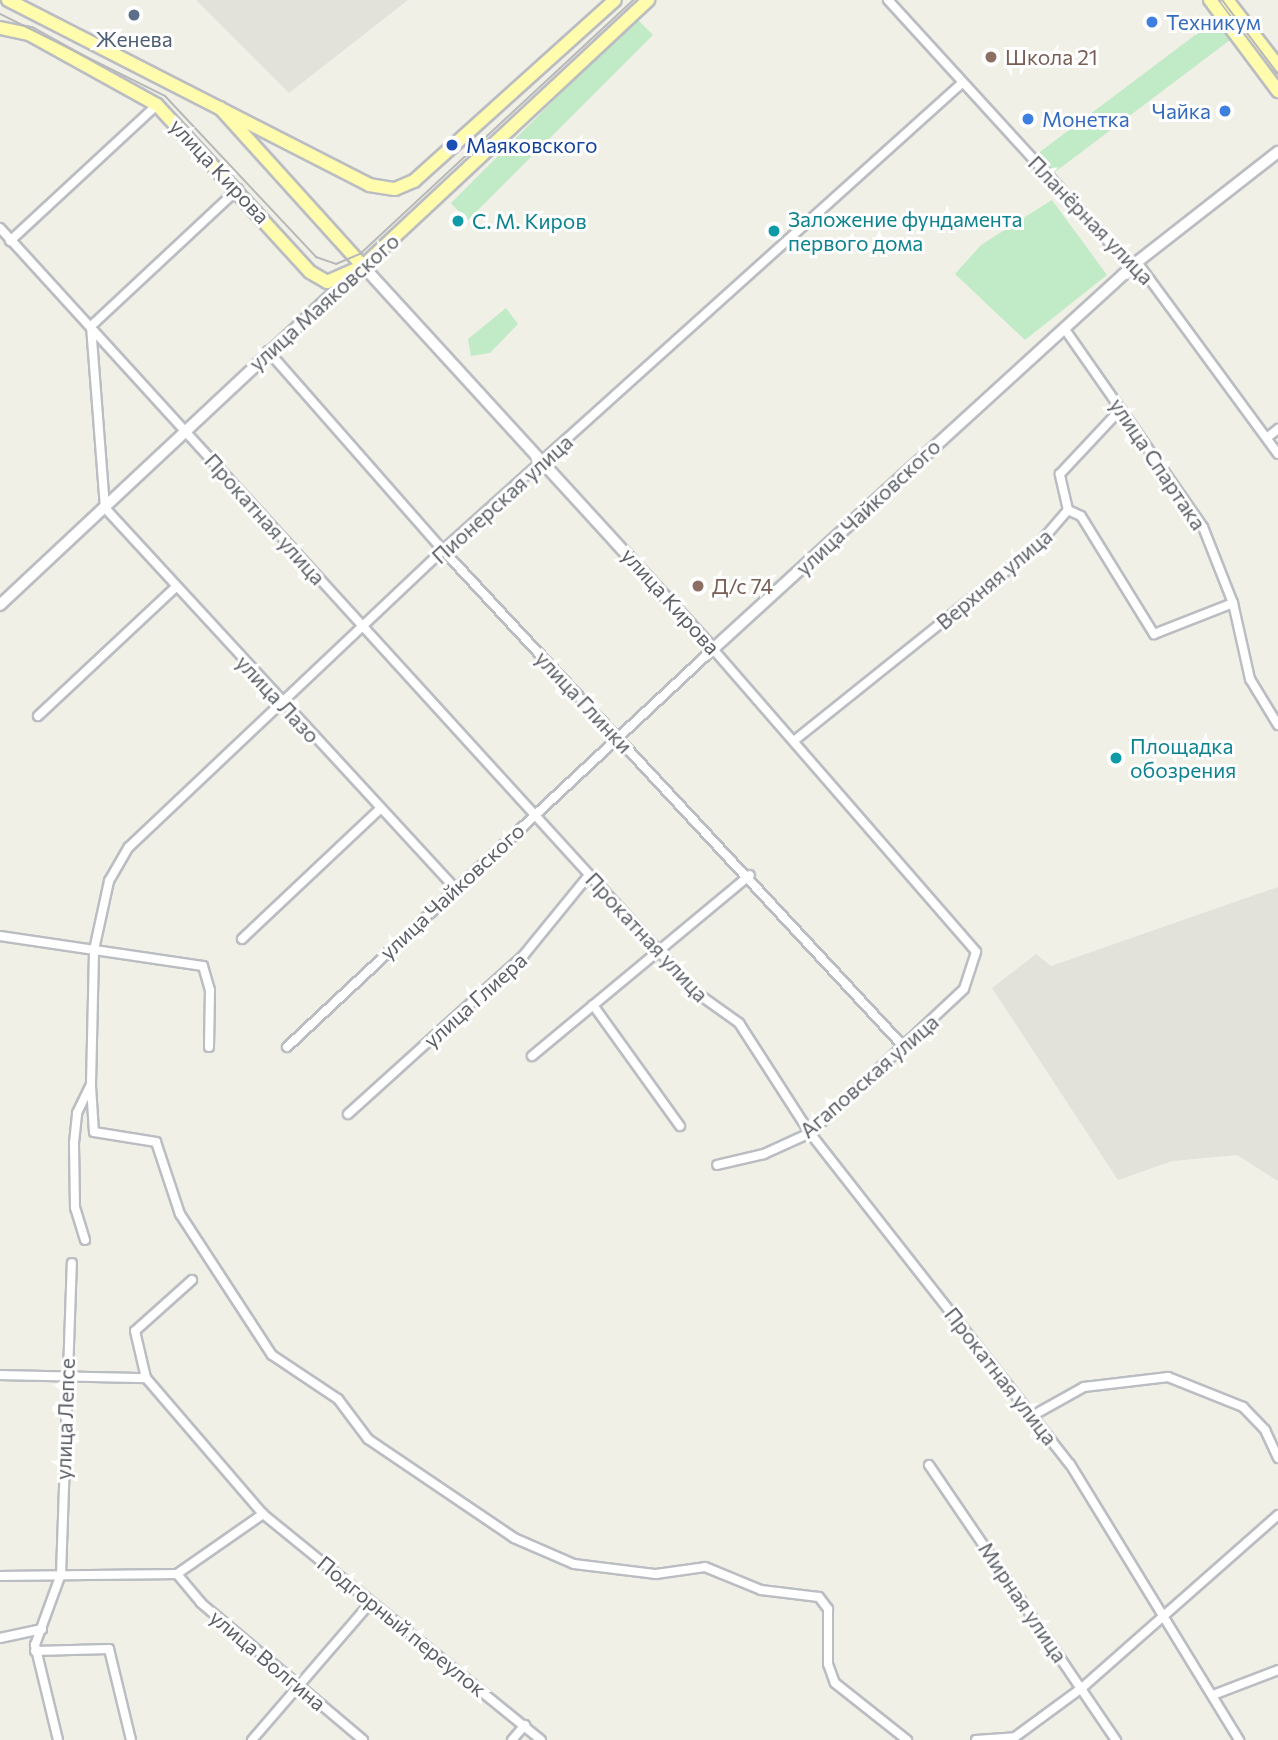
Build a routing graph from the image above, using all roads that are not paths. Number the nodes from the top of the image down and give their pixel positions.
1 (8, 0) edge
2 (615, 0) edge
3 (648, 0) edge
4 (888, 0) edge
5 (1210, 0) edge
6 (1227, 0) edge
7 (0, 27) edge
8 (1278, 66) edge
9 (962, 83) junction
10 (1278, 91) edge
11 (215, 103) junction
12 (156, 105) junction
13 (1278, 152) edge
14 (238, 190) junction
15 (0, 228) edge
16 (10, 241) junction
17 (1136, 262) junction
18 (359, 270) junction
19 (92, 326) junction
20 (1064, 328) junction
21 (268, 351) junction
22 (1118, 412) junction
23 (1278, 429) edge
24 (185, 431) junction
25 (1268, 437) junction
26 (1278, 454) edge
27 (543, 462) junction
28 (105, 508) junction
29 (1068, 510) junction
30 (443, 550) junction
31 (175, 588) junction
32 (1233, 603) junction
33 (0, 604) edge
34 (363, 626) junction
35 (713, 649) junction
36 (279, 702) junction
37 (38, 716) dead end
38 (1278, 725) edge
39 (616, 738) junction
40 (795, 740) junction
41 (381, 808) junction
42 (534, 814) junction
43 (750, 875) junction
44 (590, 876) junction
45 (454, 887) junction
46 (0, 936) edge
47 (242, 939) dead end
48 (972, 942) joint
49 (94, 950) junction
50 (658, 951) junction
51 (593, 1005) junction
52 (209, 1047) dead end
53 (287, 1047) dead end
54 (905, 1048) junction
55 (532, 1056) dead end
56 (91, 1084) junction
57 (348, 1114) dead end
58 (680, 1126) dead end
59 (810, 1133) junction
60 (717, 1164) dead end
61 (85, 1240) dead end
62 (72, 1264) dead end
63 (192, 1280) dead end
64 (0, 1375) edge
65 (66, 1376) junction
66 (146, 1378) junction
67 (1032, 1416) junction
68 (1278, 1458) edge
69 (929, 1465) dead end
70 (262, 1514) junction
71 (1278, 1515) edge
72 (61, 1574) junction
73 (177, 1574) junction
74 (0, 1576) edge
75 (371, 1602) junction
76 (1165, 1617) junction
77 (42, 1629) junction
78 (0, 1638) edge
79 (35, 1651) junction
80 (1278, 1671) edge
81 (1083, 1686) junction
82 (299, 1687) junction
83 (1213, 1695) junction
84 (525, 1725) junction
85 (58, 1740) edge
86 (131, 1740) edge
87 (252, 1740) edge
88 (363, 1740) edge
89 (512, 1740) edge
90 (541, 1740) edge
91 (907, 1740) edge
92 (976, 1740) edge
93 (1116, 1740) edge
94 (1239, 1740) edge

1 - 11 main road
2 - 11 main road
3 - 18 main road, улица Маяковского
4 - 9 street, Планёрная улица
5 - 10 main road
6 - 8 main road
7 - 12 main road, улица Кирова
9 - 17 street, Планёрная улица
9 - 27 street, Пионерская улица
11 - 18 main road
12 - 14 main road, улица Кирова
12 - 16 street
13 - 17 main road, улица Чайковского
14 - 18 main road, улица Кирова
14 - 19 street
15 - 16 street, Прокатная улица
16 - 19 street, Прокатная улица
17 - 20 main road, улица Чайковского
17 - 25 street, Планёрная улица
18 - 21 main road, улица Маяковского
18 - 27 main road, улица Кирова
19 - 24 street, Прокатная улица
19 - 28 street
20 - 22 street, улица Спартака
20 - 35 main road, улица Чайковского
21 - 24 main road, улица Маяковского
21 - 30 street, улица Глинки
22 - 29 street
22 - 32 street, улица Спартака
23 - 25 street
24 - 28 main road, улица Маяковского
24 - 34 street, Прокатная улица
25 - 26 street, Планёрная улица
27 - 30 street, Пионерская улица
27 - 35 main road, улица Кирова
28 - 31 street, улица Лазо
28 - 33 main road, улица Маяковского
29 - 32 street, Верхняя улица
29 - 40 street, Верхняя улица
30 - 34 street, Пионерская улица
30 - 39 street, улица Глинки
31 - 36 street, улица Лазо
31 - 37 street
32 - 38 street, улица Спартака
34 - 36 street, Пионерская улица
34 - 42 street, Прокатная улица
35 - 39 street, улица Чайковского
35 - 40 street, улица Кирова
36 - 41 street, улица Лазо
36 - 49 street, Пионерская улица
39 - 42 street, улица Чайковского
39 - 43 street, улица Глинки
40 - 48 street, улица Кирова
41 - 45 street, улица Лазо
41 - 47 street
42 - 44 street, Прокатная улица
42 - 45 street, улица Чайковского
43 - 50 street
43 - 54 street, улица Глинки
44 - 50 street, Прокатная улица
44 - 57 street, улица Глиера
45 - 53 street, улица Чайковского
46 - 49 street
48 - 54 street, Агаповская улица
49 - 52 street
49 - 56 street
50 - 51 street
50 - 59 street, Прокатная улица
51 - 55 street
51 - 58 street
54 - 59 street, Агаповская улица
56 - 61 street
56 - 91 street
59 - 60 street, Агаповская улица
59 - 67 street, Прокатная улица
62 - 65 street, улица Лепсе
63 - 66 street
64 - 65 street
65 - 66 street
65 - 72 street, улица Лепсе
66 - 70 street, Подгорный переулок
67 - 68 street
67 - 76 street, Прокатная улица
69 - 81 street, Мирная улица
70 - 73 street
70 - 75 street, Подгорный переулок
71 - 76 street
72 - 73 street
72 - 74 street
72 - 77 street, улица Лепсе
73 - 82 street, улица Волгина
75 - 82 street
75 - 84 street, Подгорный переулок
76 - 81 street
76 - 83 street, Прокатная улица
77 - 78 street
77 - 79 street, улица Лепсе
79 - 85 street
79 - 86 street
80 - 83 street
81 - 92 street
81 - 93 street, Мирная улица
82 - 87 street
82 - 88 street, улица Волгина
83 - 94 street, Прокатная улица
84 - 89 street
84 - 90 street, Подгорный переулок

